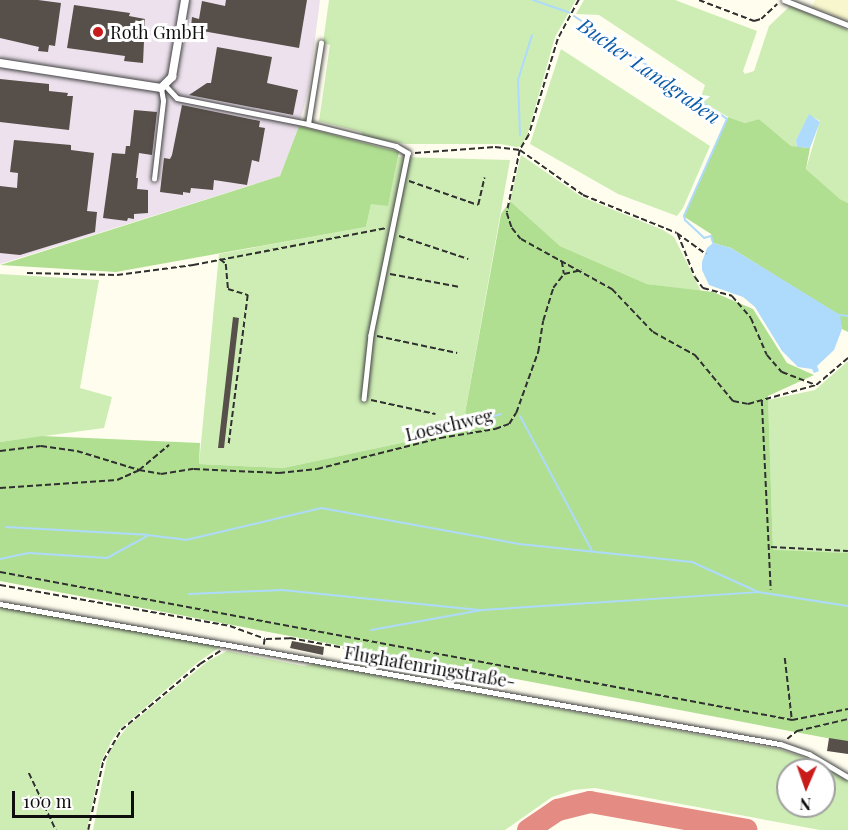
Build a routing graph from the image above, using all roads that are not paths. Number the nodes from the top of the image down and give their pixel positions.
1 (185, 0) edge
2 (782, 0) edge
3 (804, 0) edge
4 (801, 7) junction
5 (848, 25) edge
6 (321, 43) dead end
7 (0, 63) edge
8 (164, 87) junction
9 (308, 124) junction
10 (154, 179) dead end
11 (364, 399) road end
12 (0, 604) edge
13 (848, 777) edge

1 - 8 street
2 - 4 lane
3 - 4 lane
4 - 5 lane
6 - 9 lane
7 - 8 street
8 - 9 lane
8 - 10 lane
9 - 11 lane
12 - 13 lane, Flughafenringstraße-

